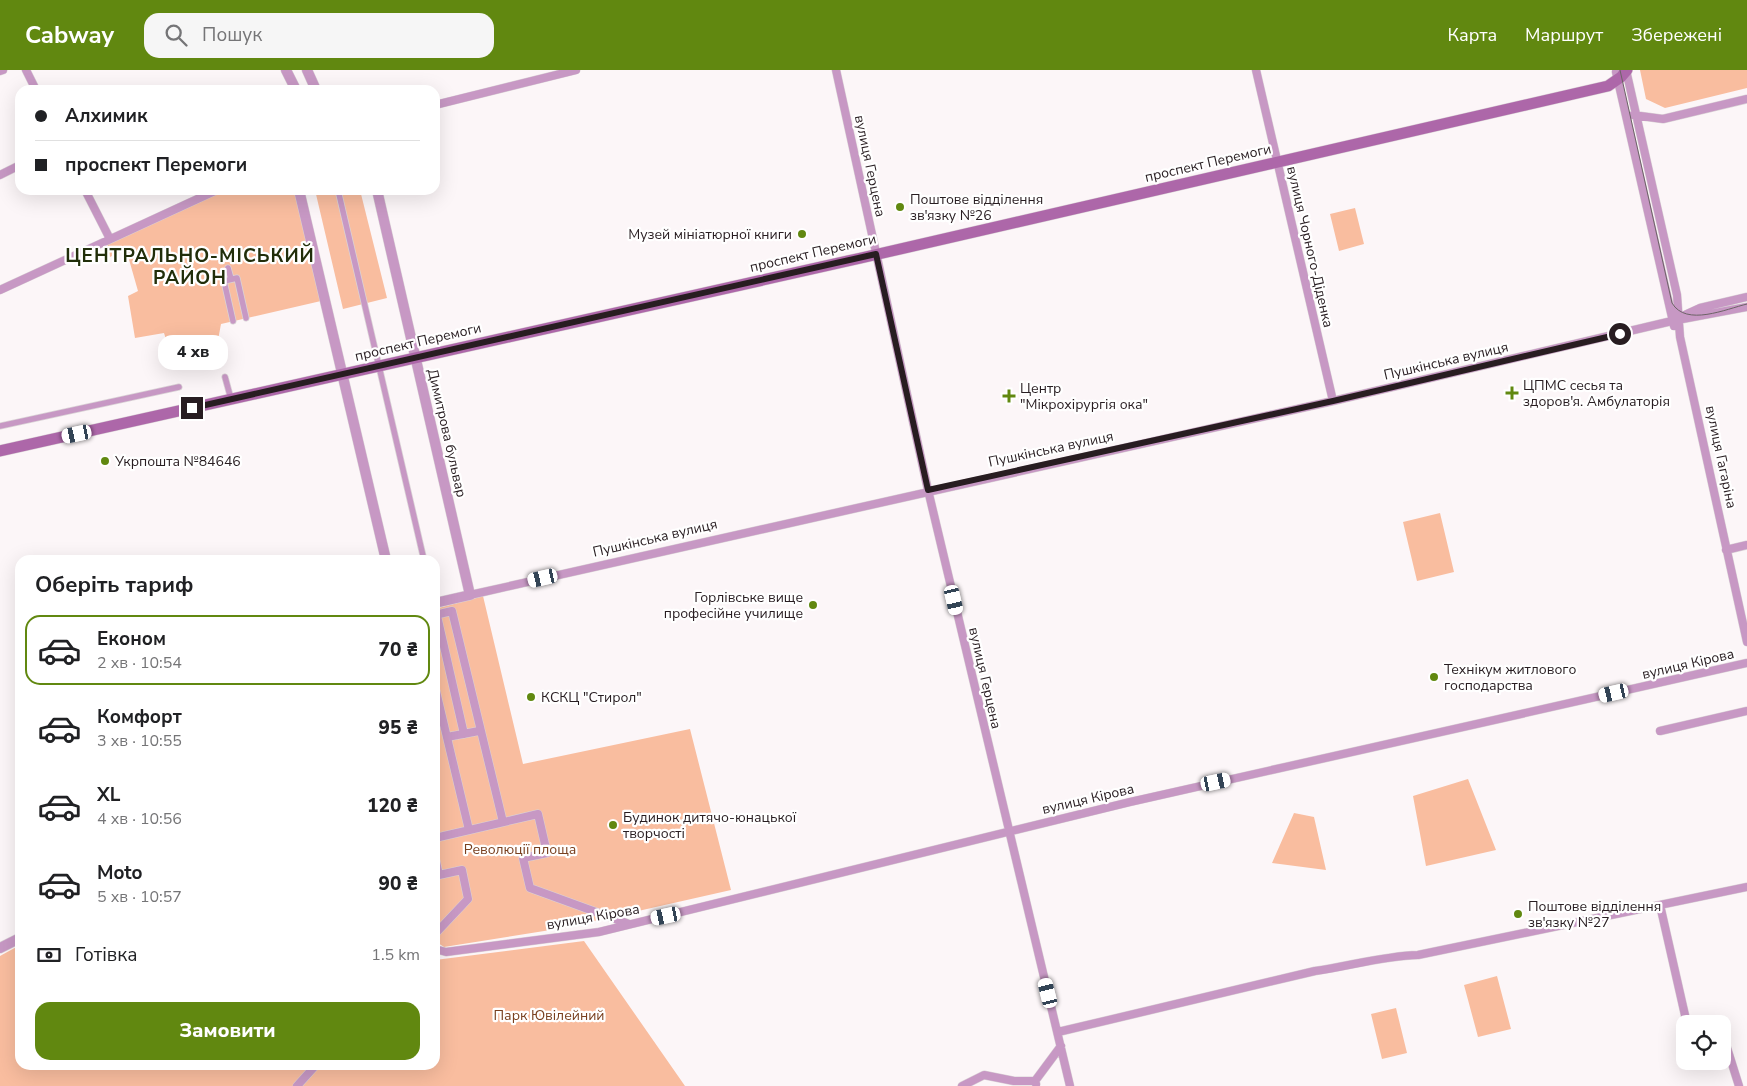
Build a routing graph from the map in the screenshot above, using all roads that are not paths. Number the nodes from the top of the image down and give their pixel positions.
1 (26, 70) edge
2 (286, 70) edge
3 (307, 70) edge
4 (576, 70) edge
5 (836, 70) edge
6 (1256, 70) edge
7 (558, 72) edge
8 (1619, 74) edge
9 (34, 85) edge
10 (294, 85) edge
11 (314, 85) edge
12 (1747, 100) edge
13 (440, 105) edge
14 (1626, 114) junction
15 (1636, 116) junction
16 (1277, 162) junction
17 (15, 168) edge
18 (0, 175) edge
19 (88, 195) edge
20 (206, 195) edge
21 (300, 195) edge
22 (339, 195) edge
23 (378, 195) edge
24 (110, 239) junction
25 (876, 254) junction
26 (228, 268) dead end
27 (231, 280) junction
28 (0, 290) edge
29 (1678, 296) junction
30 (1747, 297) edge
31 (1700, 308) junction
32 (1747, 308) edge
33 (246, 318) dead end
34 (1677, 320) junction
35 (233, 321) dead end
36 (416, 358) junction
37 (378, 366) junction
38 (342, 374) junction
39 (225, 377) dead end
40 (179, 387) dead end
41 (231, 399) junction
42 (1333, 401) junction
43 (0, 426) edge
44 (0, 451) edge
45 (928, 490) junction
46 (1747, 545) edge
47 (1726, 550) junction
48 (385, 555) edge
49 (423, 555) edge
50 (470, 594) junction
51 (440, 602) edge
52 (440, 612) edge
53 (440, 629) edge
54 (1747, 642) edge
55 (1747, 663) edge
56 (440, 707) edge
57 (1747, 711) edge
58 (479, 731) junction
59 (1660, 731) dead end
60 (464, 734) junction
61 (447, 737) junction
62 (502, 822) junction
63 (469, 830) junction
64 (1008, 831) junction
65 (440, 837) edge
66 (440, 875) edge
67 (1747, 886) edge
68 (1660, 905) junction
69 (628, 924) junction
70 (440, 929) edge
71 (15, 940) edge
72 (0, 948) edge
73 (440, 950) edge
74 (1685, 1015) edge
75 (1058, 1032) junction
76 (1061, 1046) junction
77 (1731, 1061) edge
78 (311, 1070) edge
79 (1036, 1084) edge
80 (297, 1086) edge
81 (962, 1086) edge
82 (1070, 1086) edge
83 (1739, 1086) edge

1 - 9 street
2 - 10 street
3 - 11 street
4 - 7 street
5 - 25 street, вулиця Герцена
6 - 16 street, вулиця Чорного-Діденка
7 - 13 street
8 - 14 street, вулиця Гагаріна
8 - 15 street, вулиця Гагаріна
8 - 16 main road, проспект Перемоги
12 - 15 street
14 - 15 street
14 - 34 street, вулиця Гагаріна
15 - 29 street, вулиця Гагаріна
16 - 25 main road, проспект Перемоги
16 - 42 street, вулиця Чорного-Діденка
17 - 18 street
19 - 24 street
20 - 24 street
21 - 38 street
22 - 37 street
23 - 36 street, Димитрова бульвар
24 - 28 street
25 - 36 main road, проспект Перемоги
25 - 45 street, вулиця Герцена
26 - 27 street
27 - 33 street
27 - 35 street
29 - 31 street
29 - 34 street, вулиця Гагаріна
30 - 31 street, Пушкінська вулиця
31 - 34 street, Пушкінська вулиця
32 - 34 street, Пушкінська вулиця
34 - 42 street, Пушкінська вулиця
34 - 47 street, вулиця Гагаріна
36 - 37 main road, проспект Перемоги
36 - 50 street, Димитрова бульвар
37 - 38 main road, проспект Перемоги
37 - 49 street
38 - 41 main road, проспект Перемоги
38 - 48 street
39 - 41 street
40 - 43 street
41 - 44 main road, проспект Перемоги
42 - 45 street, Пушкінська вулиця
45 - 50 street, Пушкінська вулиця
45 - 64 street, вулиця Герцена
46 - 47 street
47 - 54 street, вулиця Гагаріна
50 - 51 street, Пушкінська вулиця
52 - 58 street
53 - 60 street
55 - 64 street, вулиця Кірова
56 - 61 street
57 - 59 street
58 - 60 street
58 - 62 street
60 - 61 street
61 - 63 street
62 - 63 street
62 - 69 street
63 - 65 street
64 - 69 street, вулиця Кірова
64 - 75 street, вулиця Герцена
66 - 70 street
67 - 68 street
68 - 74 street
68 - 75 street
69 - 73 street, вулиця Кірова
71 - 72 street
75 - 76 street, вулиця Герцена
76 - 79 street
76 - 82 street, вулиця Герцена
77 - 83 street
78 - 80 street
79 - 81 street

